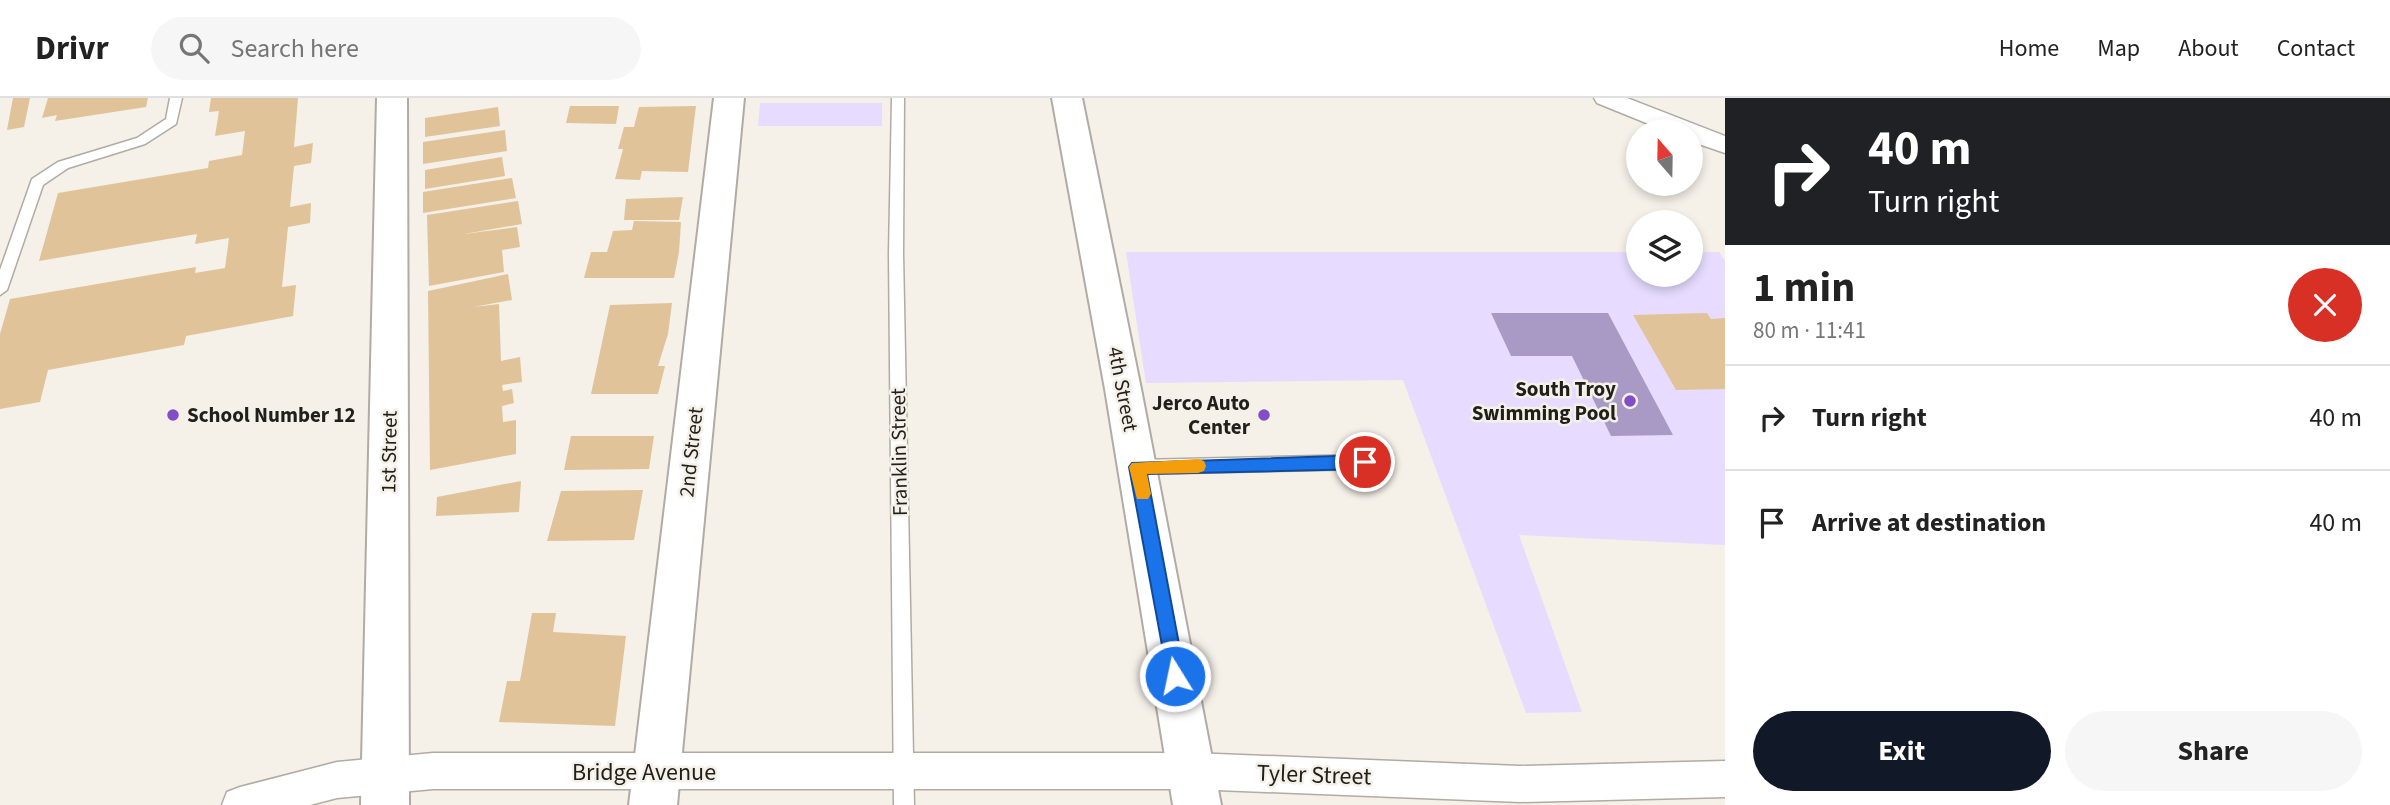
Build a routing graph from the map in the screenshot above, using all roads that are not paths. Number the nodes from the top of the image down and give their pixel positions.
1 (176, 98) edge
2 (393, 98) edge
3 (729, 98) edge
4 (898, 98) edge
5 (1067, 98) edge
6 (1605, 98) edge
7 (1657, 119) edge
8 (1703, 137) edge
9 (1725, 145) edge
10 (0, 290) edge
11 (1365, 462) dead end
12 (1138, 467) junction
13 (1725, 779) edge
14 (1194, 788) edge
15 (655, 789) edge
16 (903, 789) edge
17 (385, 790) edge
18 (240, 805) edge

1 - 10 lane
2 - 17 street, 1st Street
3 - 15 street, 2nd Street
4 - 16 lane, Franklin Street
5 - 12 street, 4th Street
6 - 7 street
8 - 9 street
11 - 12 lane
12 - 14 street, 4th Street
13 - 14 street, Tyler Street
14 - 16 street, Tyler Street
15 - 16 street, Bridge Avenue
15 - 17 street, Bridge Avenue
17 - 18 street

